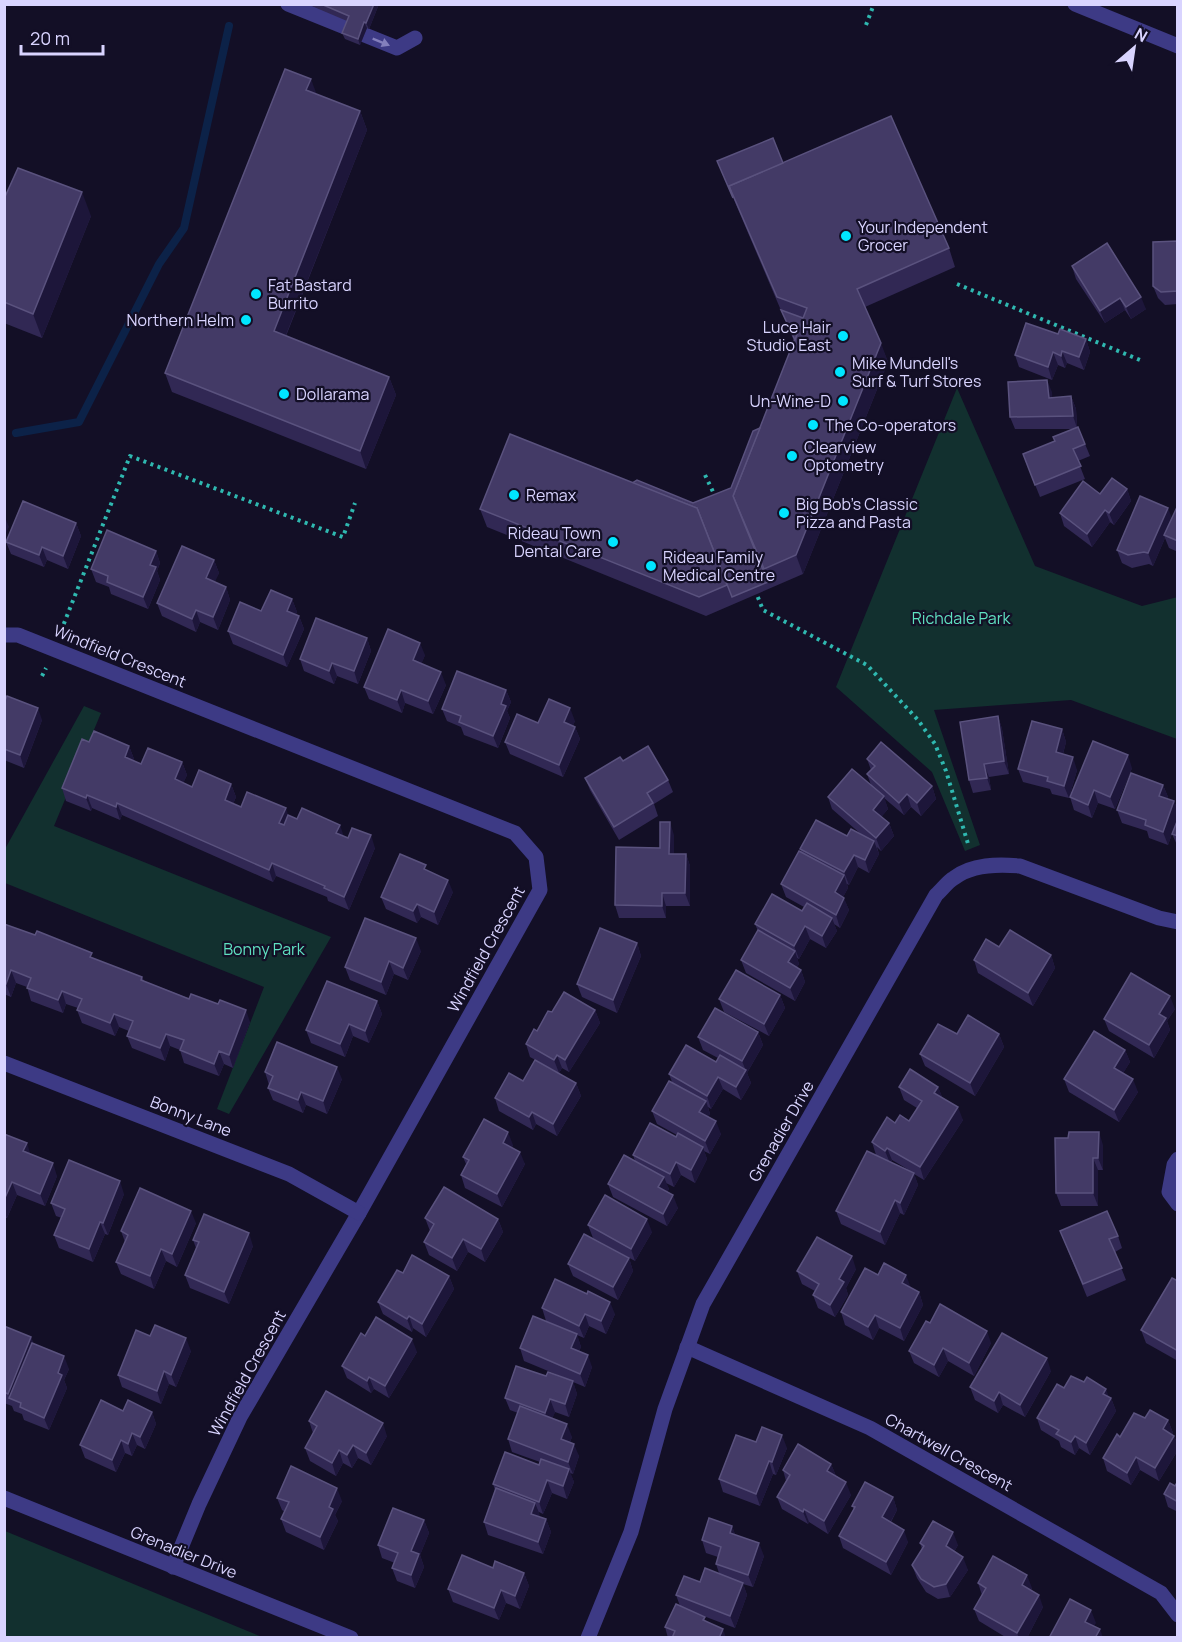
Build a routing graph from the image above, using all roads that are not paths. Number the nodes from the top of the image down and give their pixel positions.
1 (288, 4) edge
2 (1075, 4) edge
3 (415, 38) dead end
4 (1178, 46) edge
5 (4, 635) edge
6 (1178, 922) edge
7 (4, 1063) edge
8 (1178, 1159) edge
9 (1178, 1204) edge
10 (359, 1213) junction
11 (687, 1347) junction
12 (4, 1498) edge
13 (173, 1567) junction
14 (1178, 1616) edge
15 (351, 1638) edge
16 (588, 1638) edge

1 -> 3 street
2 - 4 street
5 - 10 street, Windfield Crescent
6 - 11 street, Grenadier Drive
7 - 10 street, Bonny Lane
8 - 9 street
10 - 13 street, Windfield Crescent
11 - 14 street, Chartwell Crescent
11 - 16 street, Grenadier Drive
12 - 13 street, Grenadier Drive
13 - 15 street, Grenadier Drive

